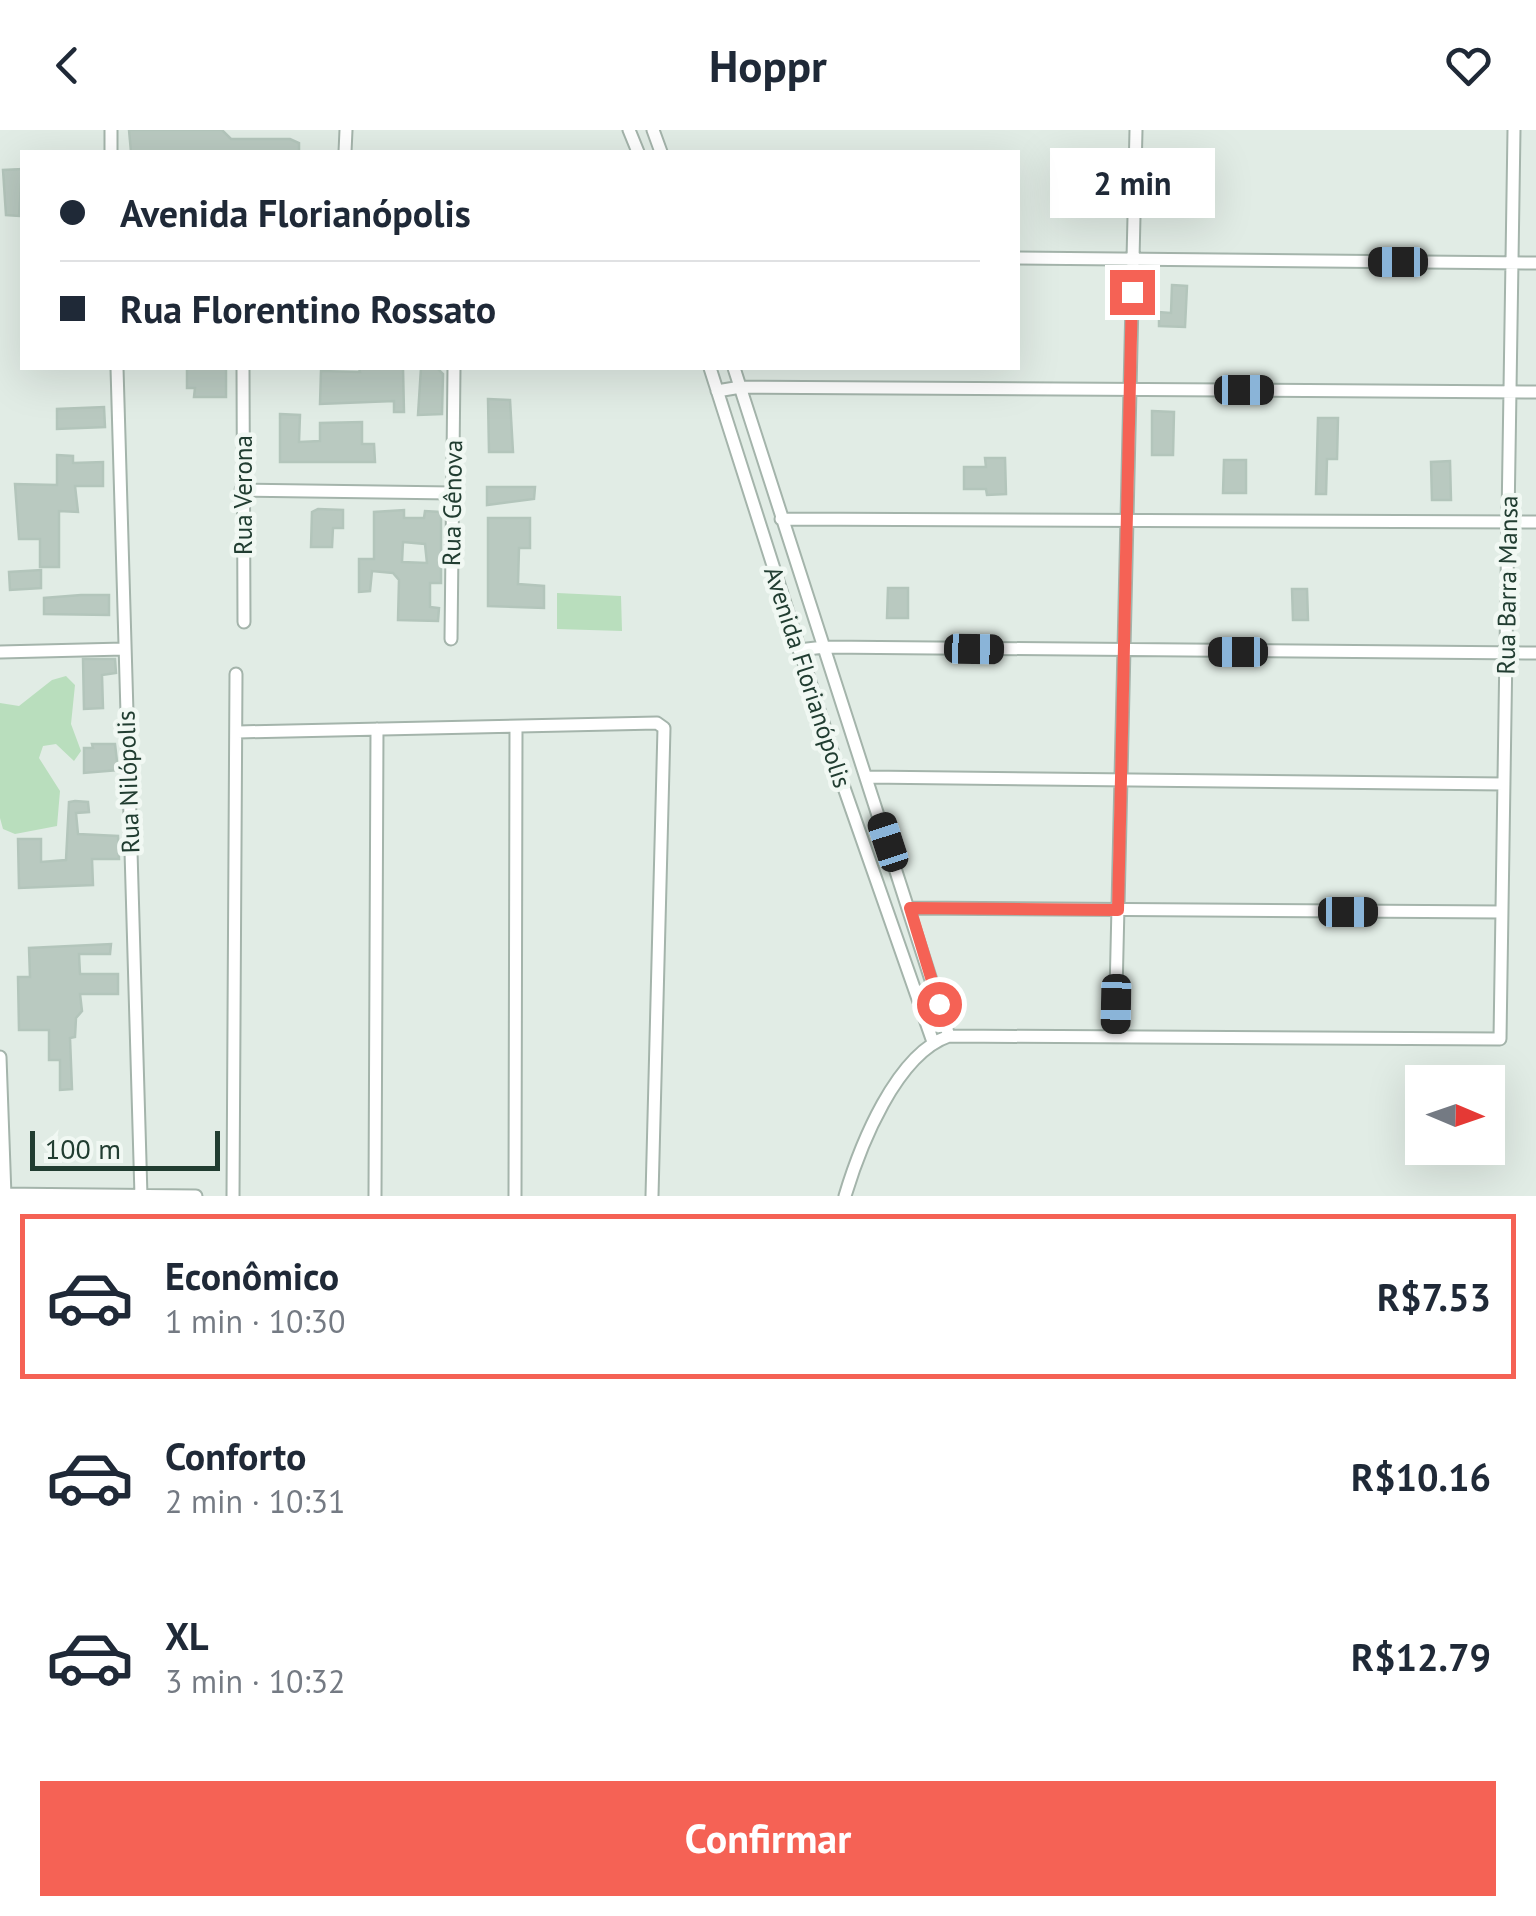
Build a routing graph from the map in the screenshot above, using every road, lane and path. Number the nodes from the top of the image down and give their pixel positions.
1 (1136, 130) edge
2 (1514, 130) edge
3 (1020, 258) edge
4 (1133, 259) junction
5 (1512, 263) junction
6 (1536, 263) edge
7 (117, 370) edge
8 (243, 370) edge
9 (454, 370) edge
10 (711, 370) edge
11 (735, 370) edge
12 (741, 388) junction
13 (1130, 389) junction
14 (718, 391) junction
15 (1510, 392) junction
16 (1536, 392) edge
17 (241, 490) junction
18 (452, 493) junction
19 (780, 519) junction
20 (1127, 520) junction
21 (1508, 522) junction
22 (1536, 522) edge
23 (244, 622) dead end
24 (450, 638) dead end
25 (824, 647) junction
26 (124, 649) junction
27 (800, 650) junction
28 (1124, 651) junction
29 (0, 652) edge
30 (1506, 653) junction
31 (1536, 653) edge
32 (236, 674) dead end
33 (516, 728) junction
34 (377, 729) junction
35 (238, 732) junction
36 (867, 777) junction
37 (1121, 780) junction
38 (1504, 784) junction
39 (910, 908) junction
40 (1118, 910) junction
41 (1502, 912) junction
42 (949, 1036) junction
43 (1116, 1036) junction
44 (933, 1042) junction
45 (0, 1057) edge
46 (3, 1194) edge
47 (141, 1195) edge
48 (196, 1196) edge
49 (232, 1196) edge
50 (375, 1196) edge
51 (515, 1196) edge
52 (652, 1196) edge
53 (845, 1196) edge

1 - 4 street
2 - 5 street, Rua Barra Mansa
3 - 4 street
4 - 5 street
4 - 13 street
5 - 6 street
5 - 15 street, Rua Barra Mansa
7 - 26 street, Rua Nilópolis
8 - 17 street, Rua Verona
9 - 18 street, Rua Gênova
10 - 14 street, Avenida Florianópolis
11 - 12 street, Avenida Florianópolis
12 - 13 street
12 - 14 street
12 - 19 street, Avenida Florianópolis
13 - 15 street
13 - 20 street
14 - 27 street, Avenida Florianópolis
15 - 16 street
15 - 21 street, Rua Barra Mansa
17 - 18 street
17 - 23 street, Rua Verona
18 - 24 street, Rua Gênova
19 - 20 street
19 - 25 street, Avenida Florianópolis
20 - 21 street
20 - 28 street
21 - 22 street
21 - 30 street, Rua Barra Mansa
25 - 27 street
25 - 28 street
25 - 36 street, Avenida Florianópolis
26 - 29 street
26 - 47 street, Rua Nilópolis
27 - 44 street, Avenida Florianópolis
28 - 30 street
28 - 37 street
30 - 31 street
30 - 38 street, Rua Barra Mansa
32 - 35 street
33 - 34 street
33 - 51 street
33 - 52 street
34 - 35 street
34 - 50 street
35 - 49 street
36 - 37 street
36 - 39 street, Avenida Florianópolis
37 - 38 street
37 - 40 street
38 - 41 street, Rua Barra Mansa
39 - 40 street
39 - 42 street, Avenida Florianópolis
40 - 41 street
40 - 43 street
41 - 43 street, Rua Barra Mansa
42 - 43 street
42 - 44 street
44 - 53 street
45 - 46 street
46 - 47 street
47 - 48 street

